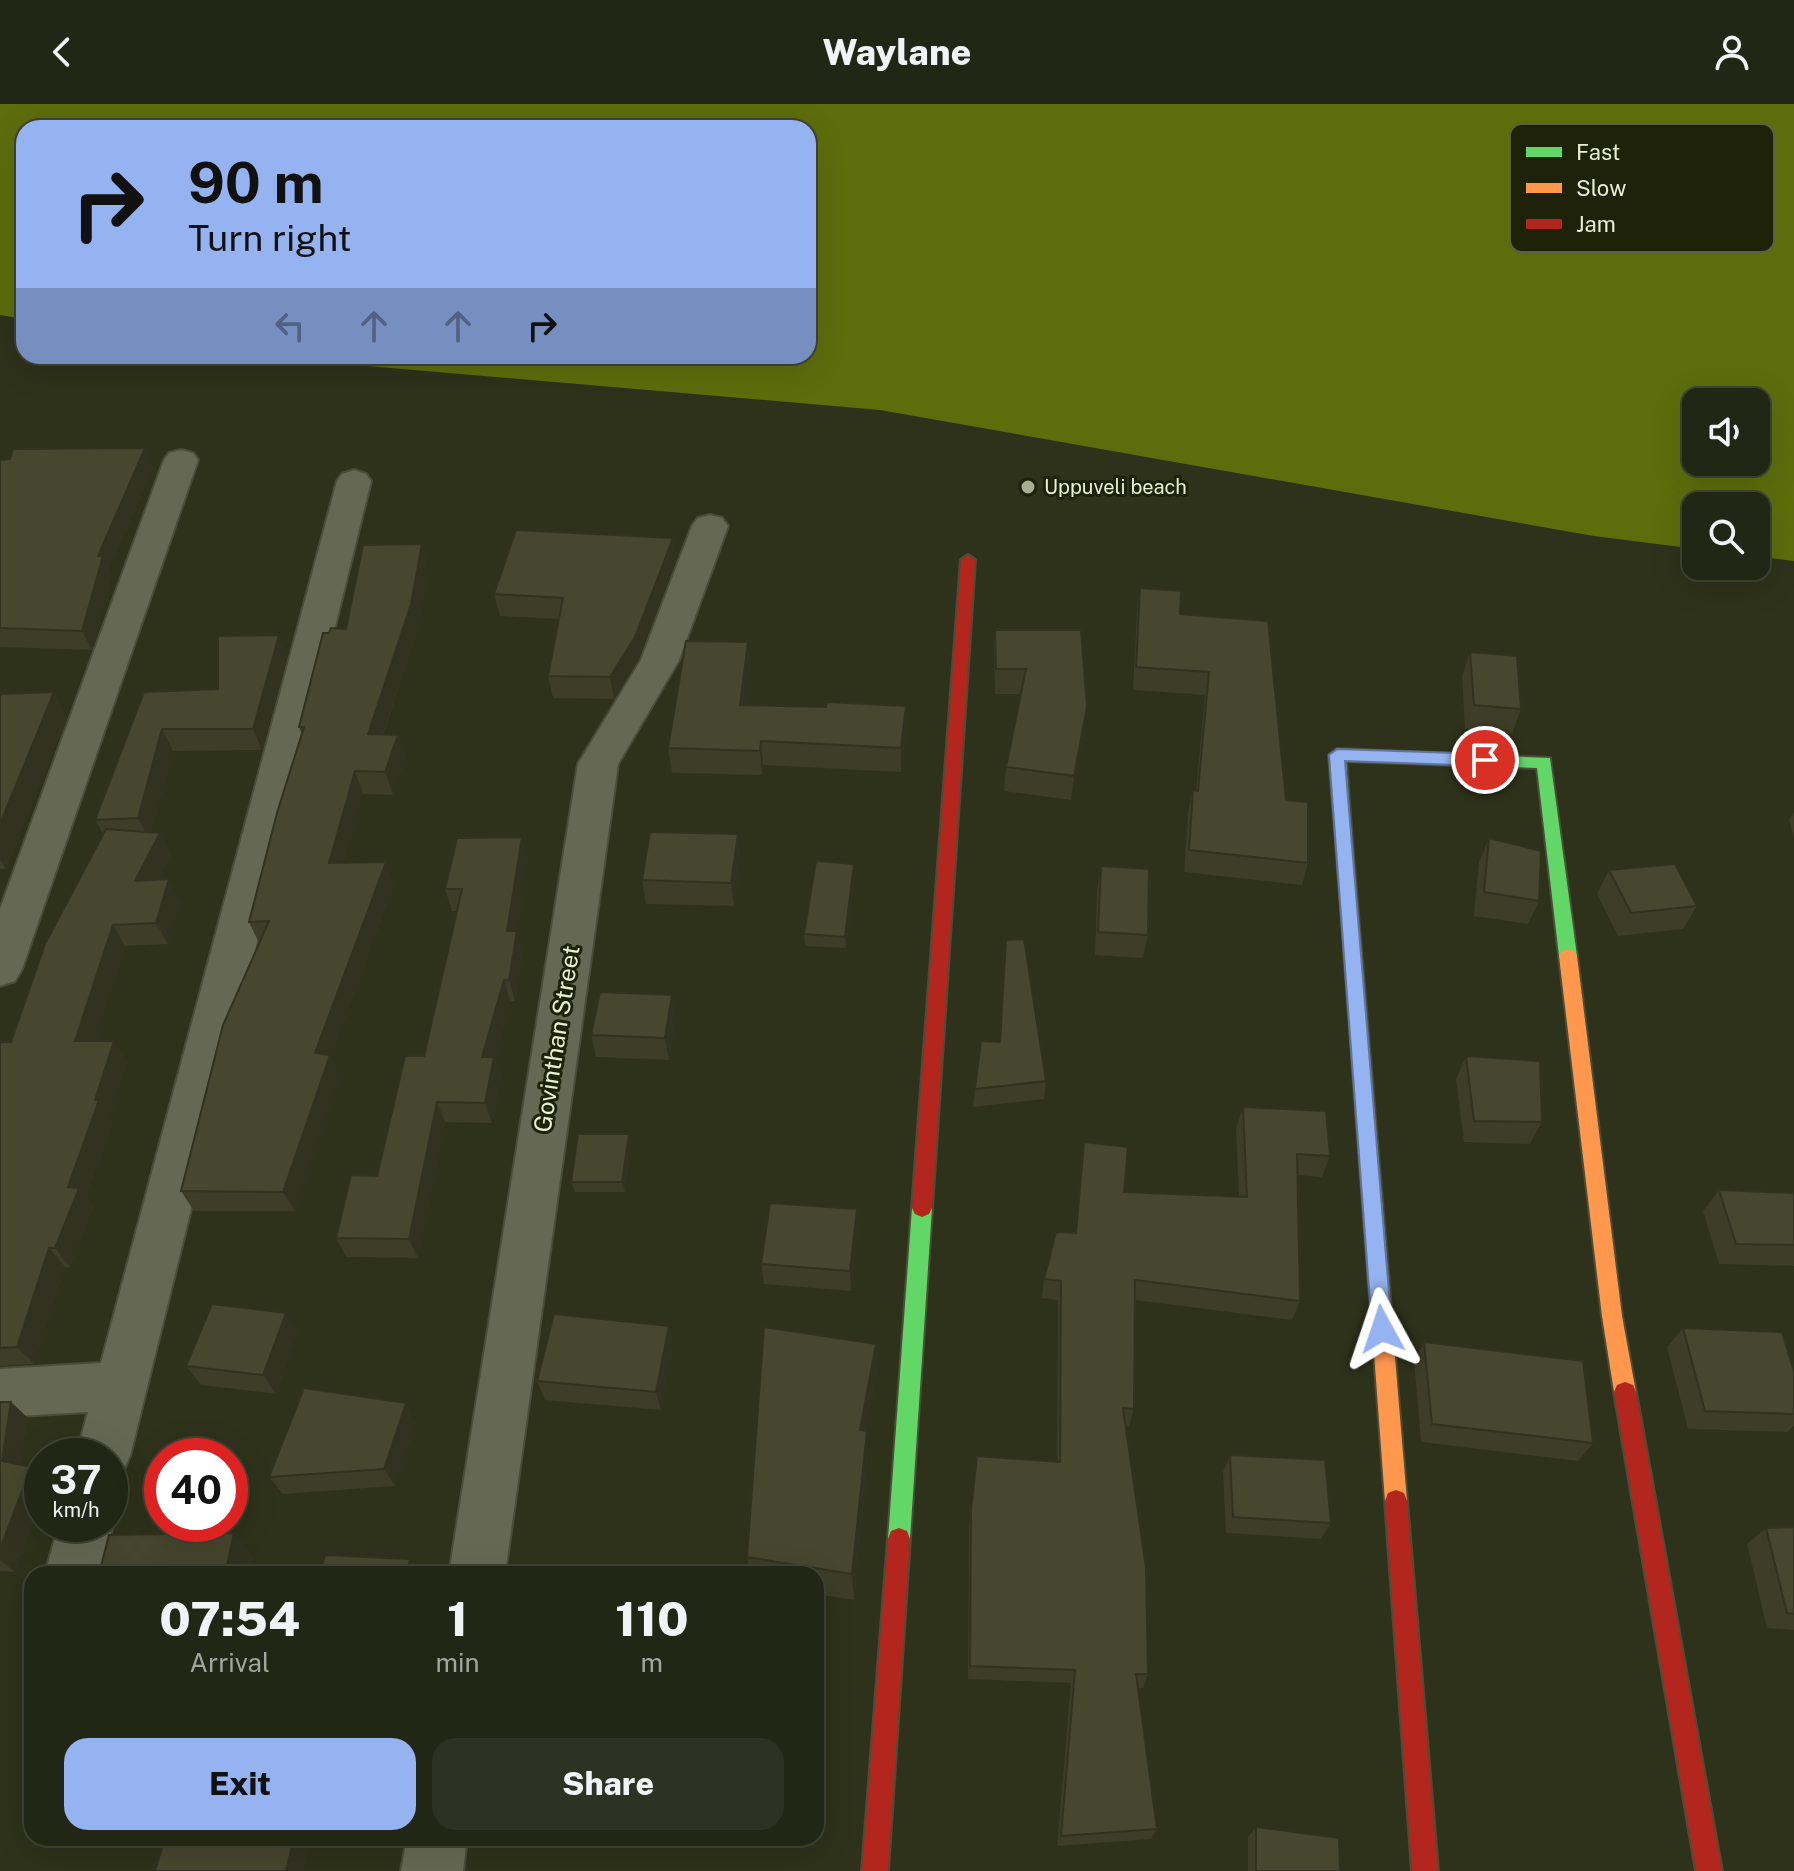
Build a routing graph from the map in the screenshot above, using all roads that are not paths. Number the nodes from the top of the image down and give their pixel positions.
1 (181, 460) dead end
2 (354, 481) dead end
3 (710, 526) dead end
4 (968, 560) dead end
5 (0, 969) edge
6 (121, 1386) junction
7 (0, 1393) edge
8 (108, 1438) edge
9 (478, 1566) edge
10 (436, 1846) edge
11 (432, 1871) edge
12 (875, 1871) edge
13 (1425, 1871) edge
14 (1709, 1871) edge

1 - 5 street
2 - 6 street
3 - 9 street, Govinthan Street
4 - 12 street
6 - 7 street
6 - 8 street
10 - 11 street
13 - 14 street

